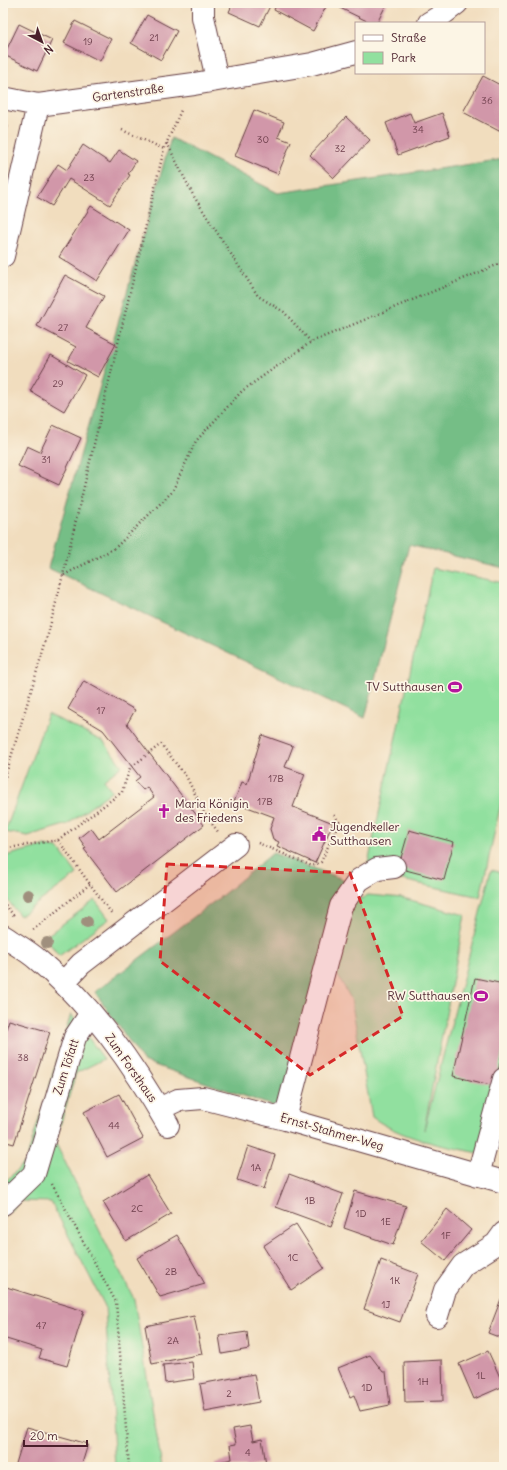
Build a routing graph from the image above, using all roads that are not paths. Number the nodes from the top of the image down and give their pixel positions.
1 (203, 3) edge
2 (457, 3) edge
3 (431, 22) edge
4 (355, 52) edge
5 (217, 80) junction
6 (3, 98) edge
7 (38, 105) junction
8 (3, 256) edge
9 (236, 846) road end
10 (394, 867) dead end
11 (3, 936) edge
12 (63, 983) junction
13 (91, 1013) junction
14 (504, 1079) edge
15 (163, 1117) joint
16 (285, 1119) junction
17 (498, 1124) edge
18 (478, 1174) junction
19 (504, 1182) edge
20 (3, 1204) edge
21 (504, 1233) edge
22 (437, 1316) dead end

1 - 5 street
2 - 3 street
4 - 5 street, Gartenstraße
5 - 7 street, Gartenstraße
6 - 7 street, Gartenstraße
7 - 8 street
9 - 12 street
10 - 16 street
11 - 12 street
12 - 13 street
13 - 15 street, Zum Forsthaus
13 - 20 street, Zum Töfatt
14 - 17 street
15 - 16 street, Ernst-Stahmer-Weg
16 - 18 street, Ernst-Stahmer-Weg
17 - 18 street
18 - 19 street, Ernst-Stahmer-Weg
21 - 22 street

